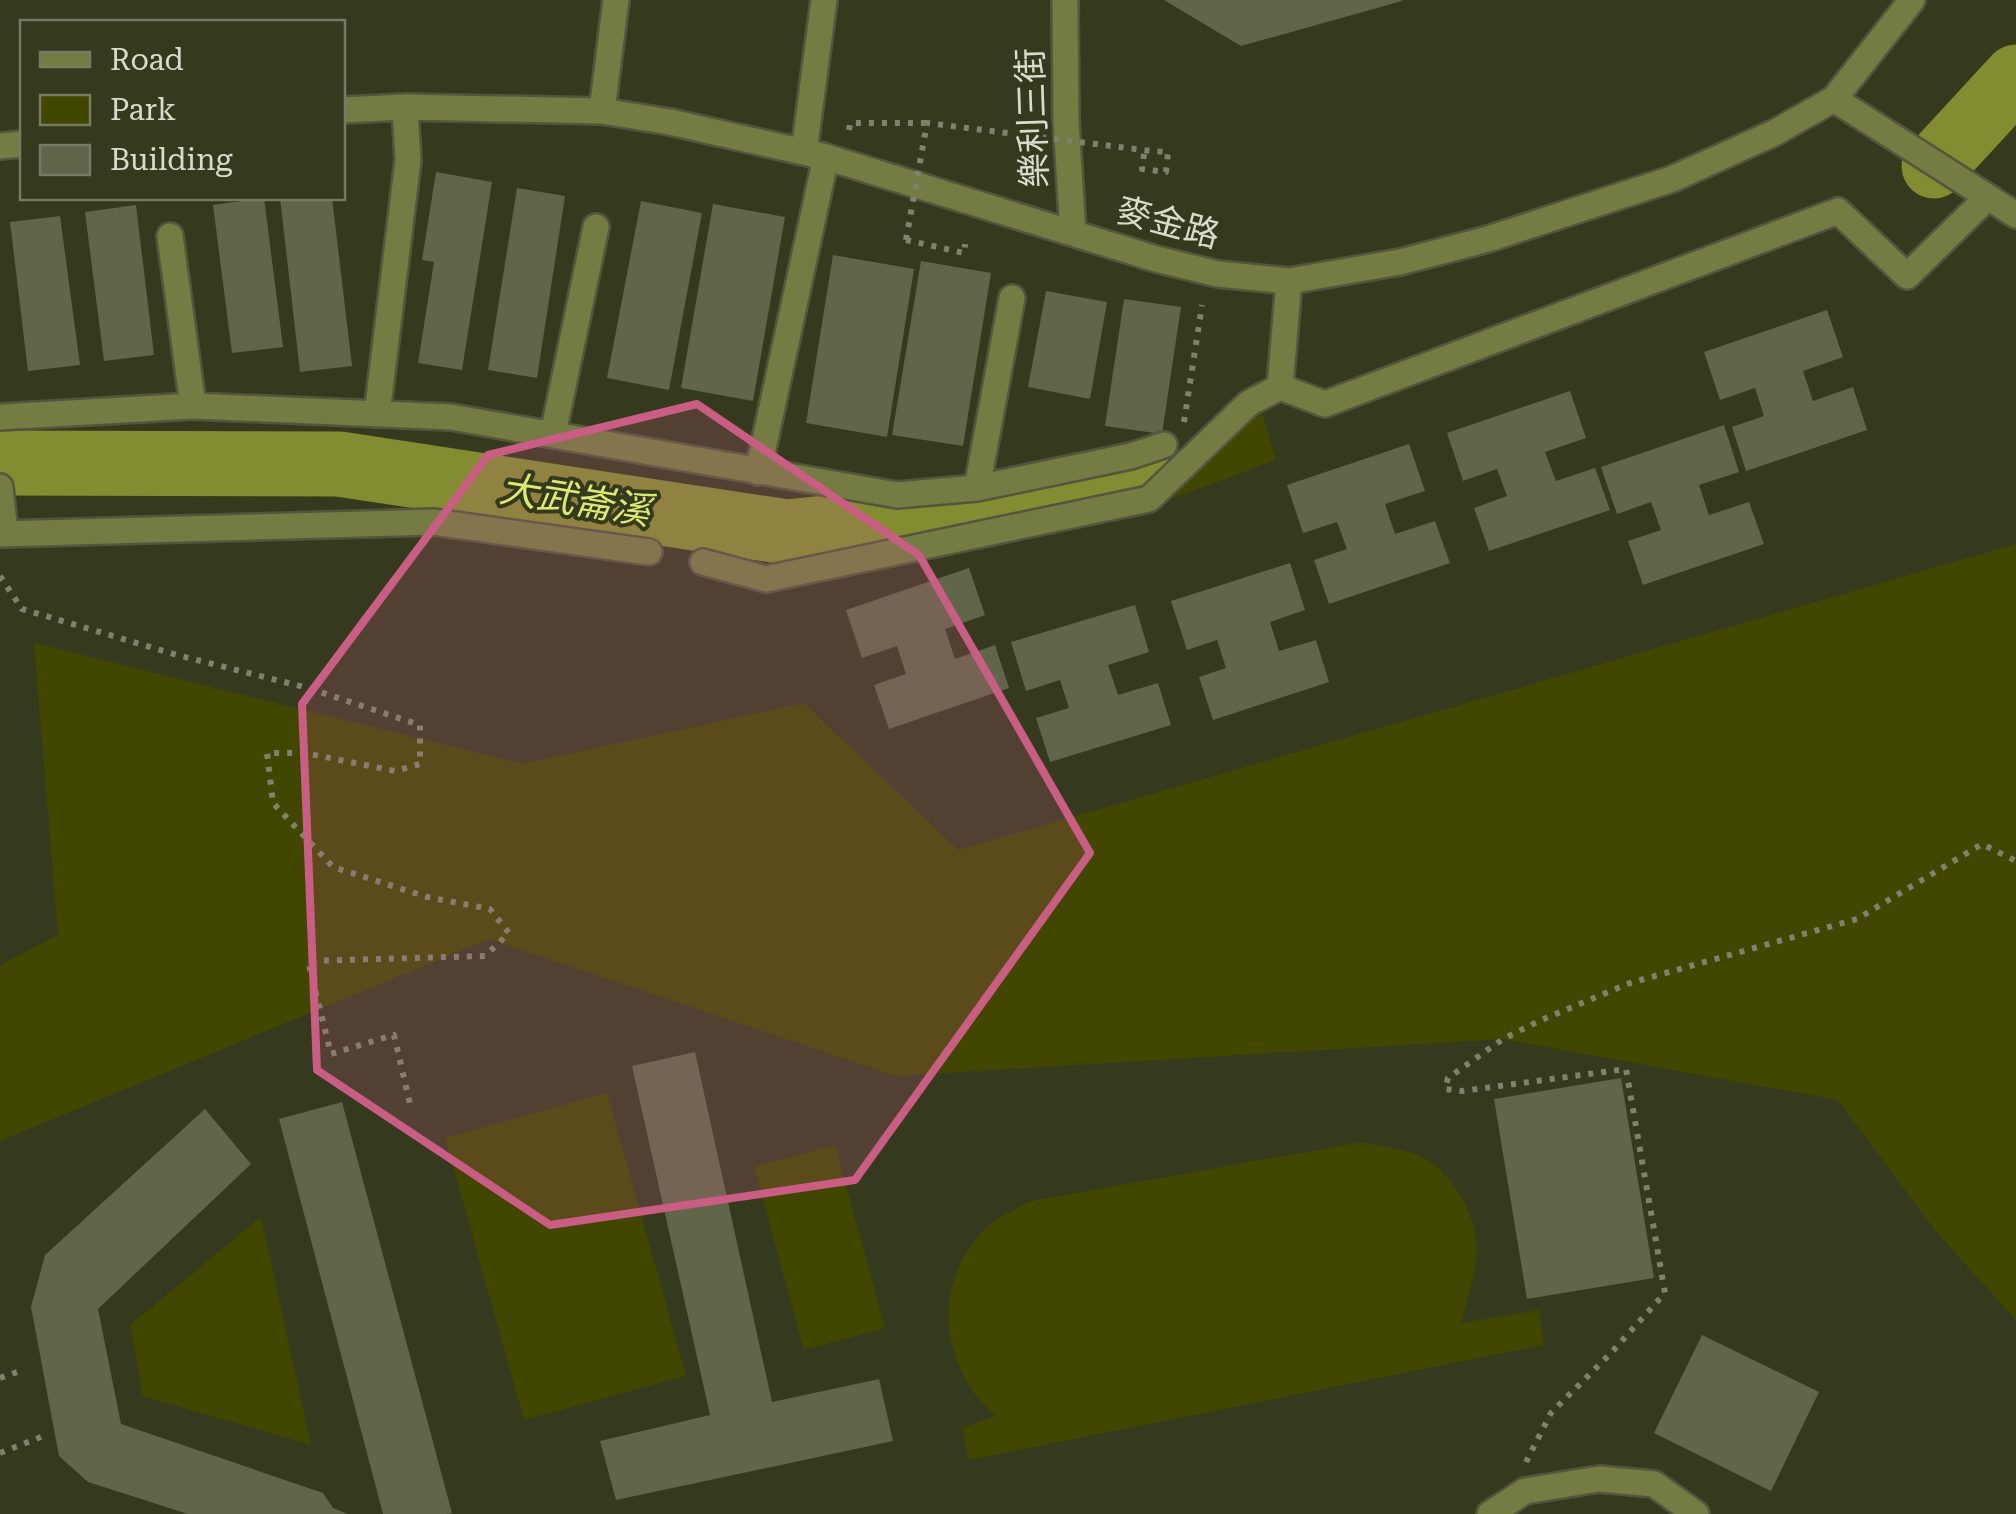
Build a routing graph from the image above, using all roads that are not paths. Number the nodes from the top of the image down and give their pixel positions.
1 (616, 0) edge
2 (824, 0) edge
3 (1065, 0) edge
4 (1912, 0) edge
5 (1834, 100) junction
6 (406, 107) junction
7 (345, 110) edge
8 (602, 112) junction
9 (815, 155) junction
10 (1978, 190) junction
11 (2016, 215) edge
12 (596, 226) dead end
13 (1074, 233) junction
14 (170, 236) dead end
15 (1289, 281) junction
16 (1012, 298) dead end
17 (1280, 387) junction
18 (193, 406) junction
19 (377, 414) junction
20 (0, 417) edge
21 (553, 434) junction
22 (1164, 445) road end
23 (758, 472) junction
24 (0, 487) edge
25 (977, 488) junction
26 (3, 534) edge
27 (649, 552) dead end
28 (704, 562) dead end
29 (1497, 1509) edge
30 (1696, 1514) edge

1 - 8 street
2 - 9 street
3 - 13 street, 樂利三街
4 - 5 street, 麥金路
5 - 10 street
5 - 15 street, 麥金路
6 - 7 street, 麥金路
6 - 8 street, 麥金路
6 - 19 street
8 - 9 street, 麥金路
9 - 13 street, 麥金路
9 - 23 street
10 - 11 street
10 - 17 street
12 - 21 street
13 - 15 street, 麥金路
14 - 18 street
15 - 17 street
16 - 25 street
17 - 28 street
18 - 19 street
18 - 20 street
19 - 21 street
21 - 23 street
22 - 25 street
23 - 25 street
24 - 26 street
26 - 27 street
29 - 30 street

